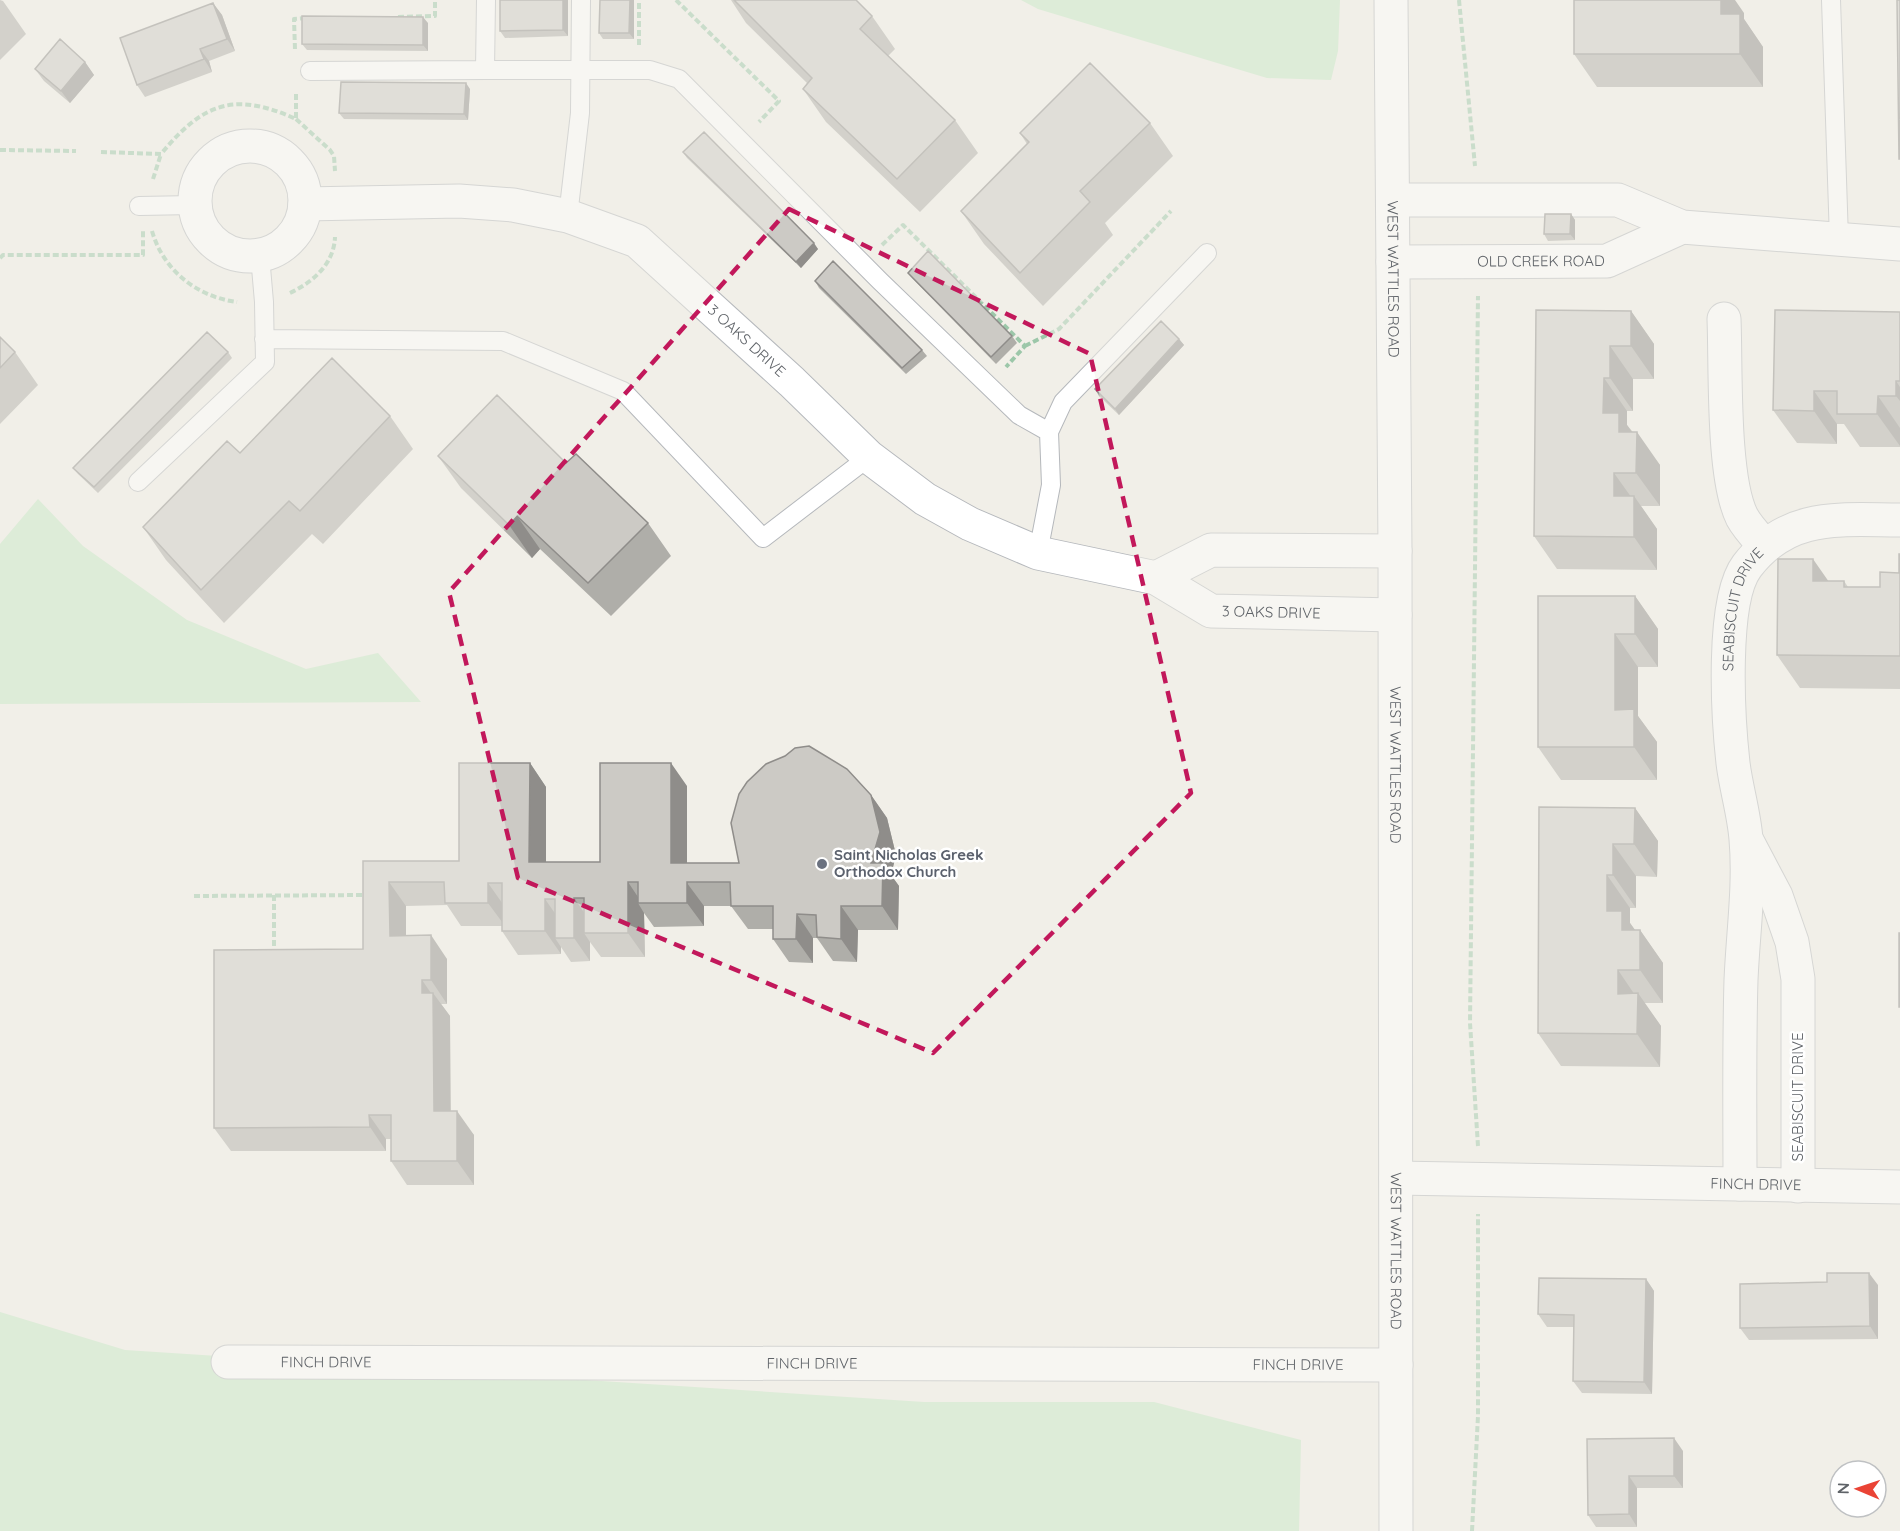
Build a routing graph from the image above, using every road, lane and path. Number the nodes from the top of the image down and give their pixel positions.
1 (435, 0) edge
2 (486, 0) edge
3 (582, 0) edge
4 (639, 0) edge
5 (676, 0) edge
6 (1392, 0) edge
7 (1459, 0) edge
8 (1831, 0) edge
9 (388, 17) edge
10 (318, 18) edge
11 (295, 60) dead end
12 (310, 70) dead end
13 (485, 70) junction
14 (582, 70) junction
15 (639, 70) junction
16 (296, 83) dead end
17 (296, 119) junction
18 (755, 126) dead end
19 (0, 150) edge
20 (76, 151) dead end
21 (101, 152) dead end
22 (161, 154) junction
23 (1476, 170) dead end
24 (335, 175) dead end
25 (150, 187) dead end
26 (1393, 200) junction
27 (305, 204) junction
28 (139, 206) dead end
29 (194, 206) junction
30 (1172, 211) dead end
31 (568, 216) junction
32 (143, 225) dead end
33 (150, 225) dead end
34 (1682, 227) junction
35 (335, 233) dead end
36 (1839, 239) junction
37 (1900, 244) edge
38 (879, 249) dead end
39 (1207, 253) dead end
40 (260, 256) junction
41 (0, 258) edge
42 (1393, 262) junction
43 (1477, 289) dead end
44 (284, 296) dead end
45 (246, 303) dead end
46 (1724, 319) dead end
47 (264, 339) junction
48 (1025, 346) junction
49 (1001, 372) dead end
50 (1049, 432) junction
51 (869, 457) junction
52 (138, 482) dead end
53 (1900, 520) edge
54 (1765, 546) junction
55 (1395, 551) junction
56 (1038, 553) junction
57 (1156, 579) junction
58 (1395, 615) junction
59 (1746, 839) junction
60 (274, 895) junction
61 (368, 895) edge
62 (194, 896) dead end
63 (274, 961) edge
64 (1478, 1152) dead end
65 (1396, 1178) junction
66 (1740, 1184) junction
67 (1798, 1186) junction
68 (1900, 1187) edge
69 (1478, 1205) dead end
70 (228, 1362) dead end
71 (1396, 1365) junction
72 (1396, 1531) edge
73 (1472, 1531) edge

1 - 9 path
2 - 13 lane
3 - 14 lane
4 - 15 path
5 - 18 path
6 - 26 street, WEST WATTLES ROAD
7 - 23 path
8 - 36 lane
10 - 11 path
12 - 13 lane
13 - 14 lane
14 - 15 lane
14 - 31 lane
15 - 50 lane
16 - 17 path
17 - 22 path
17 - 24 path
19 - 20 path
21 - 22 path
22 - 25 path
26 - 34 street, OLD CREEK ROAD
26 - 42 street, WEST WATTLES ROAD
27 - 29 street
27 - 31 street, 3 OAKS DRIVE
27 - 40 street
28 - 29 lane
29 - 40 street
30 - 48 path
31 - 51 street, 3 OAKS DRIVE
32 - 41 path
33 - 45 path
34 - 36 street, OLD CREEK ROAD
34 - 42 street, OLD CREEK ROAD
35 - 44 path
36 - 37 street, OLD CREEK ROAD
38 - 48 path
39 - 50 lane
40 - 47 lane
42 - 55 street, WEST WATTLES ROAD
43 - 64 path
46 - 54 street, SEABISCUIT DRIVE
47 - 51 lane
47 - 52 lane
48 - 49 path
50 - 56 lane
51 - 56 street, 3 OAKS DRIVE
53 - 54 street
54 - 59 street, SEABISCUIT DRIVE
55 - 57 street
55 - 58 street, WEST WATTLES ROAD
56 - 57 street, 3 OAKS DRIVE
57 - 58 street, 3 OAKS DRIVE
58 - 65 street, WEST WATTLES ROAD
59 - 66 street, SEABISCUIT DRIVE
59 - 67 street, SEABISCUIT DRIVE
60 - 61 path
60 - 62 path
60 - 63 path
65 - 66 street, FINCH DRIVE
65 - 71 street, WEST WATTLES ROAD
66 - 67 street, FINCH DRIVE
67 - 68 street, FINCH DRIVE
69 - 73 path
70 - 71 street, FINCH DRIVE
71 - 72 street, WEST WATTLES ROAD

